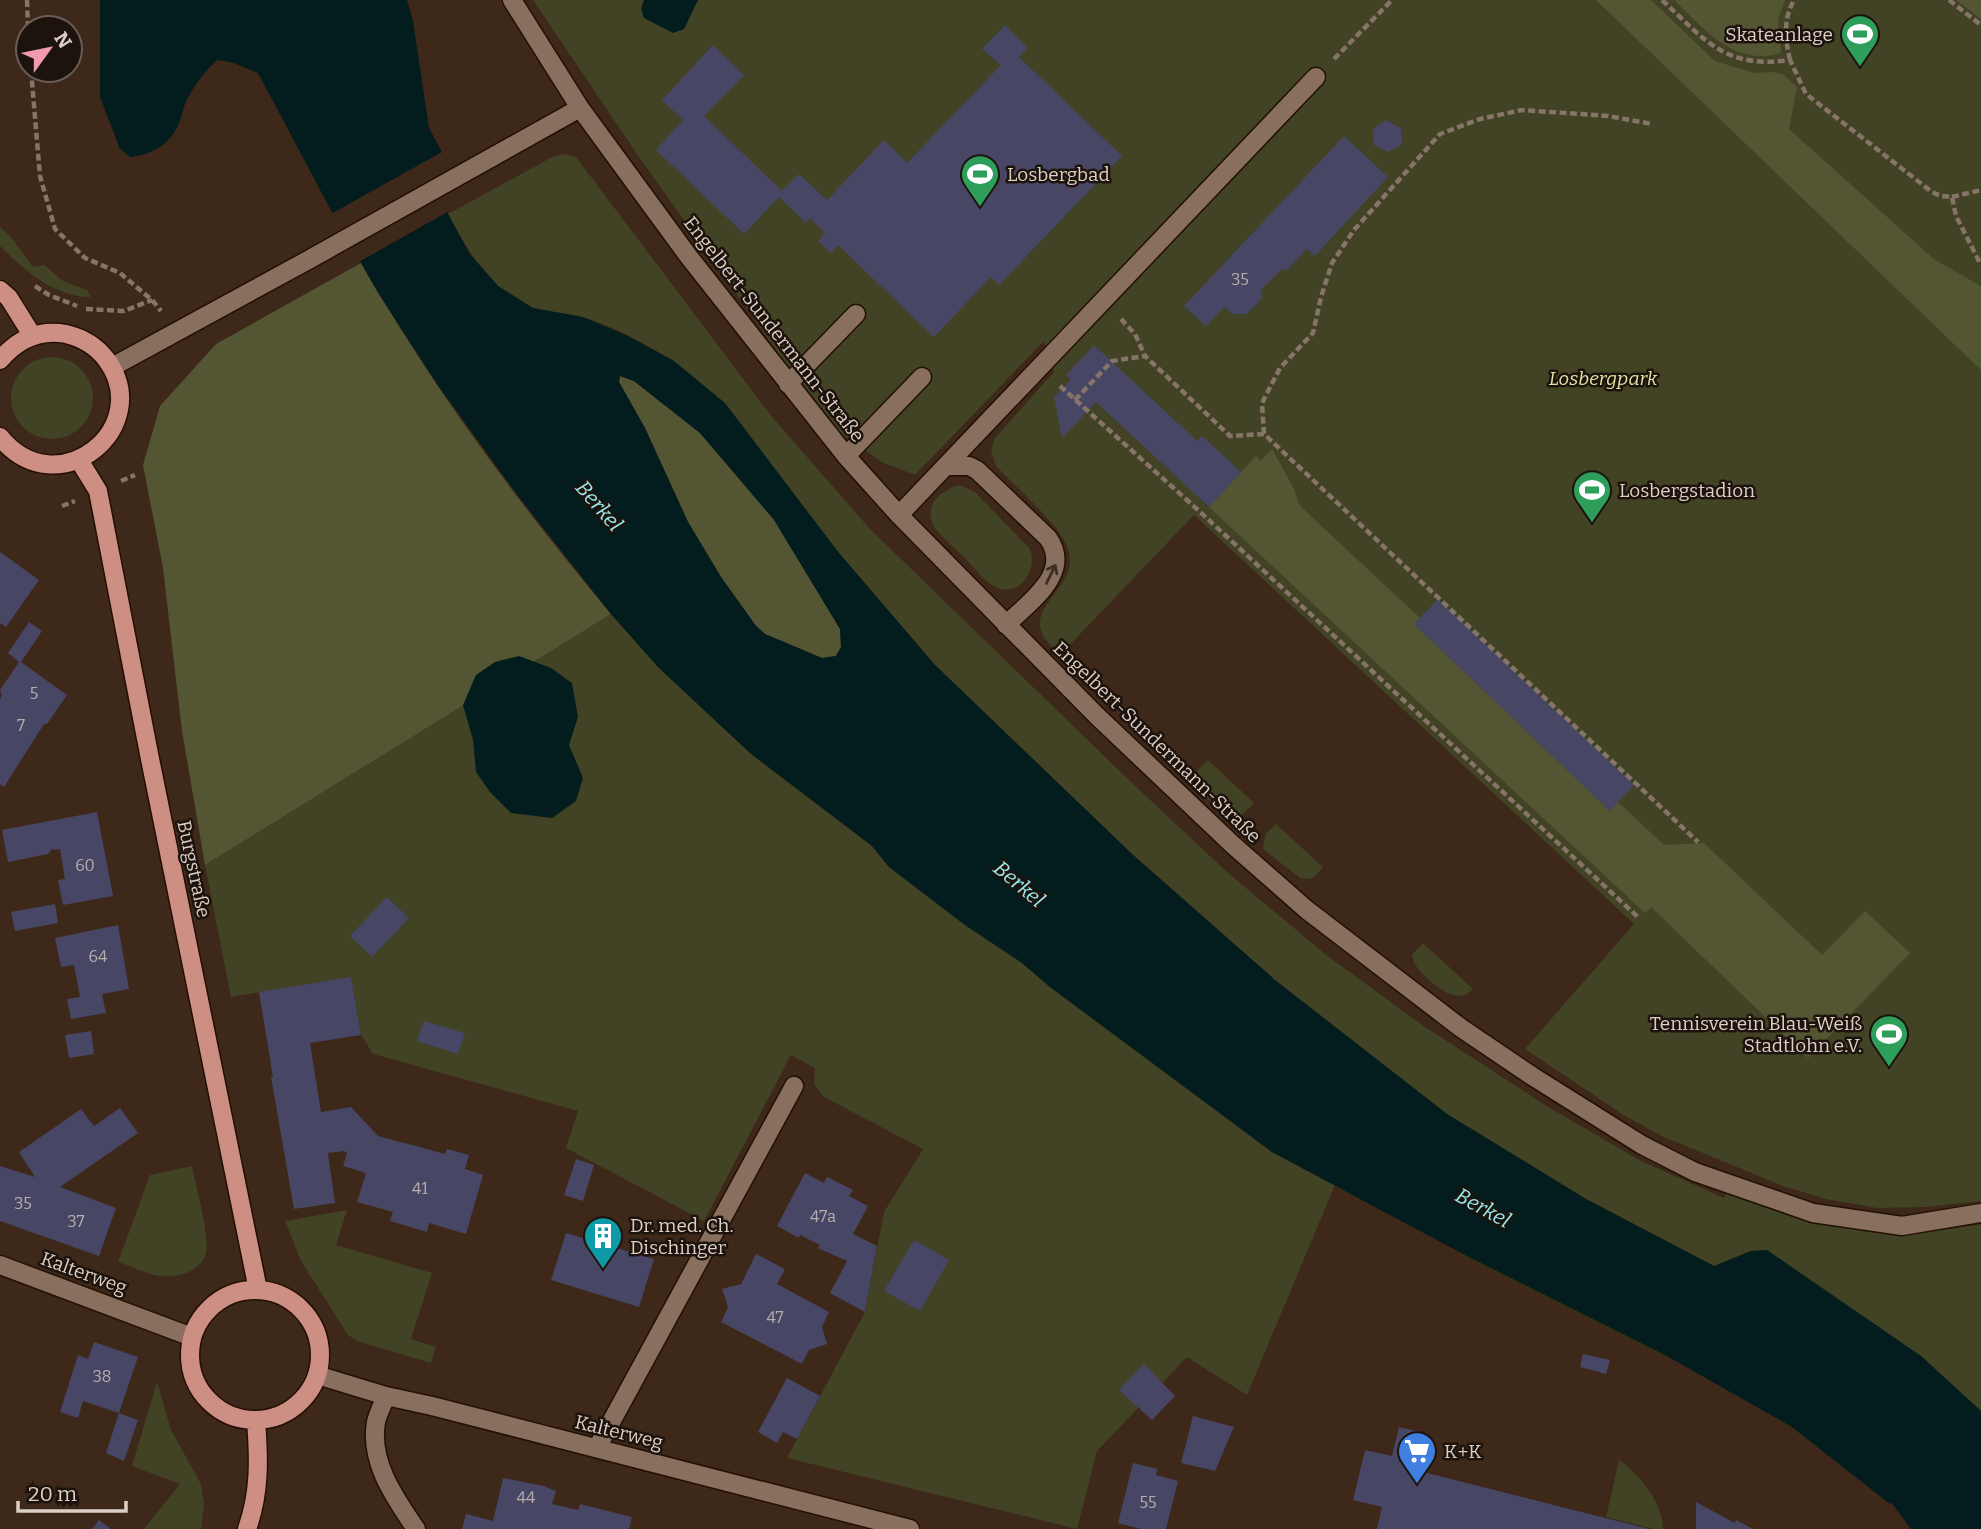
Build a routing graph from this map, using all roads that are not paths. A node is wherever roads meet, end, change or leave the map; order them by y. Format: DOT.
graph roads {
  1 [pos="512,0"];
  2 [pos="1316,78"];
  3 [pos="580,108"];
  4 [pos="0,290"];
  5 [pos="856,314"];
  6 [pos="32,335"];
  7 [pos="0,360"];
  8 [pos="112,367"];
  9 [pos="922,377"];
  10 [pos="788,384"];
  11 [pos="0,437"];
  12 [pos="846,456"];
  13 [pos="79,460"];
  14 [pos="947,466"];
  15 [pos="899,515"];
  16 [pos="1006,625"];
  17 [pos="794,1086"];
  18 [pos="1981,1213"];
  19 [pos="0,1265"];
  20 [pos="258,1290"];
  21 [pos="192,1337"];
  22 [pos="317,1375"];
  23 [pos="386,1396"];
  24 [pos="256,1421"];
  25 [pos="597,1448"];
  26 [pos="247,1529"];
  27 [pos="416,1529"];
  28 [pos="910,1529"];
  1 -- 3 [label="street, Engelbert-Sundermann-Straße"];
  2 -- 14 [label="street"];
  3 -- 8 [label="street"];
  3 -- 10 [label="street, Engelbert-Sundermann-Straße"];
  4 -- 6 [label="main road"];
  5 -- 10 [label="street"];
  6 -- 7 [label="main road"];
  6 -- 8 [label="main road"];
  8 -- 13 [label="main road"];
  9 -- 12 [label="street"];
  10 -- 12 [label="street, Engelbert-Sundermann-Straße"];
  11 -- 13 [label="main road"];
  12 -- 15 [label="street, Engelbert-Sundermann-Straße"];
  13 -- 20 [label="main road, Burgstraße"];
  14 -- 15 [label="street"];
  16 -- 14 [label="street, one-way"];
  15 -- 16 [label="street, Engelbert-Sundermann-Straße"];
  16 -- 18 [label="street, Engelbert-Sundermann-Straße"];
  17 -- 25 [label="street"];
  19 -- 21 [label="street, Kalterweg"];
  20 -- 21 [label="main road"];
  20 -- 22 [label="main road"];
  21 -- 24 [label="main road"];
  22 -- 23 [label="street, Kalterweg"];
  22 -- 24 [label="main road"];
  23 -- 25 [label="street, Kalterweg"];
  23 -- 27 [label="street"];
  24 -- 26 [label="main road"];
  25 -- 28 [label="street, Kalterweg"];
}
